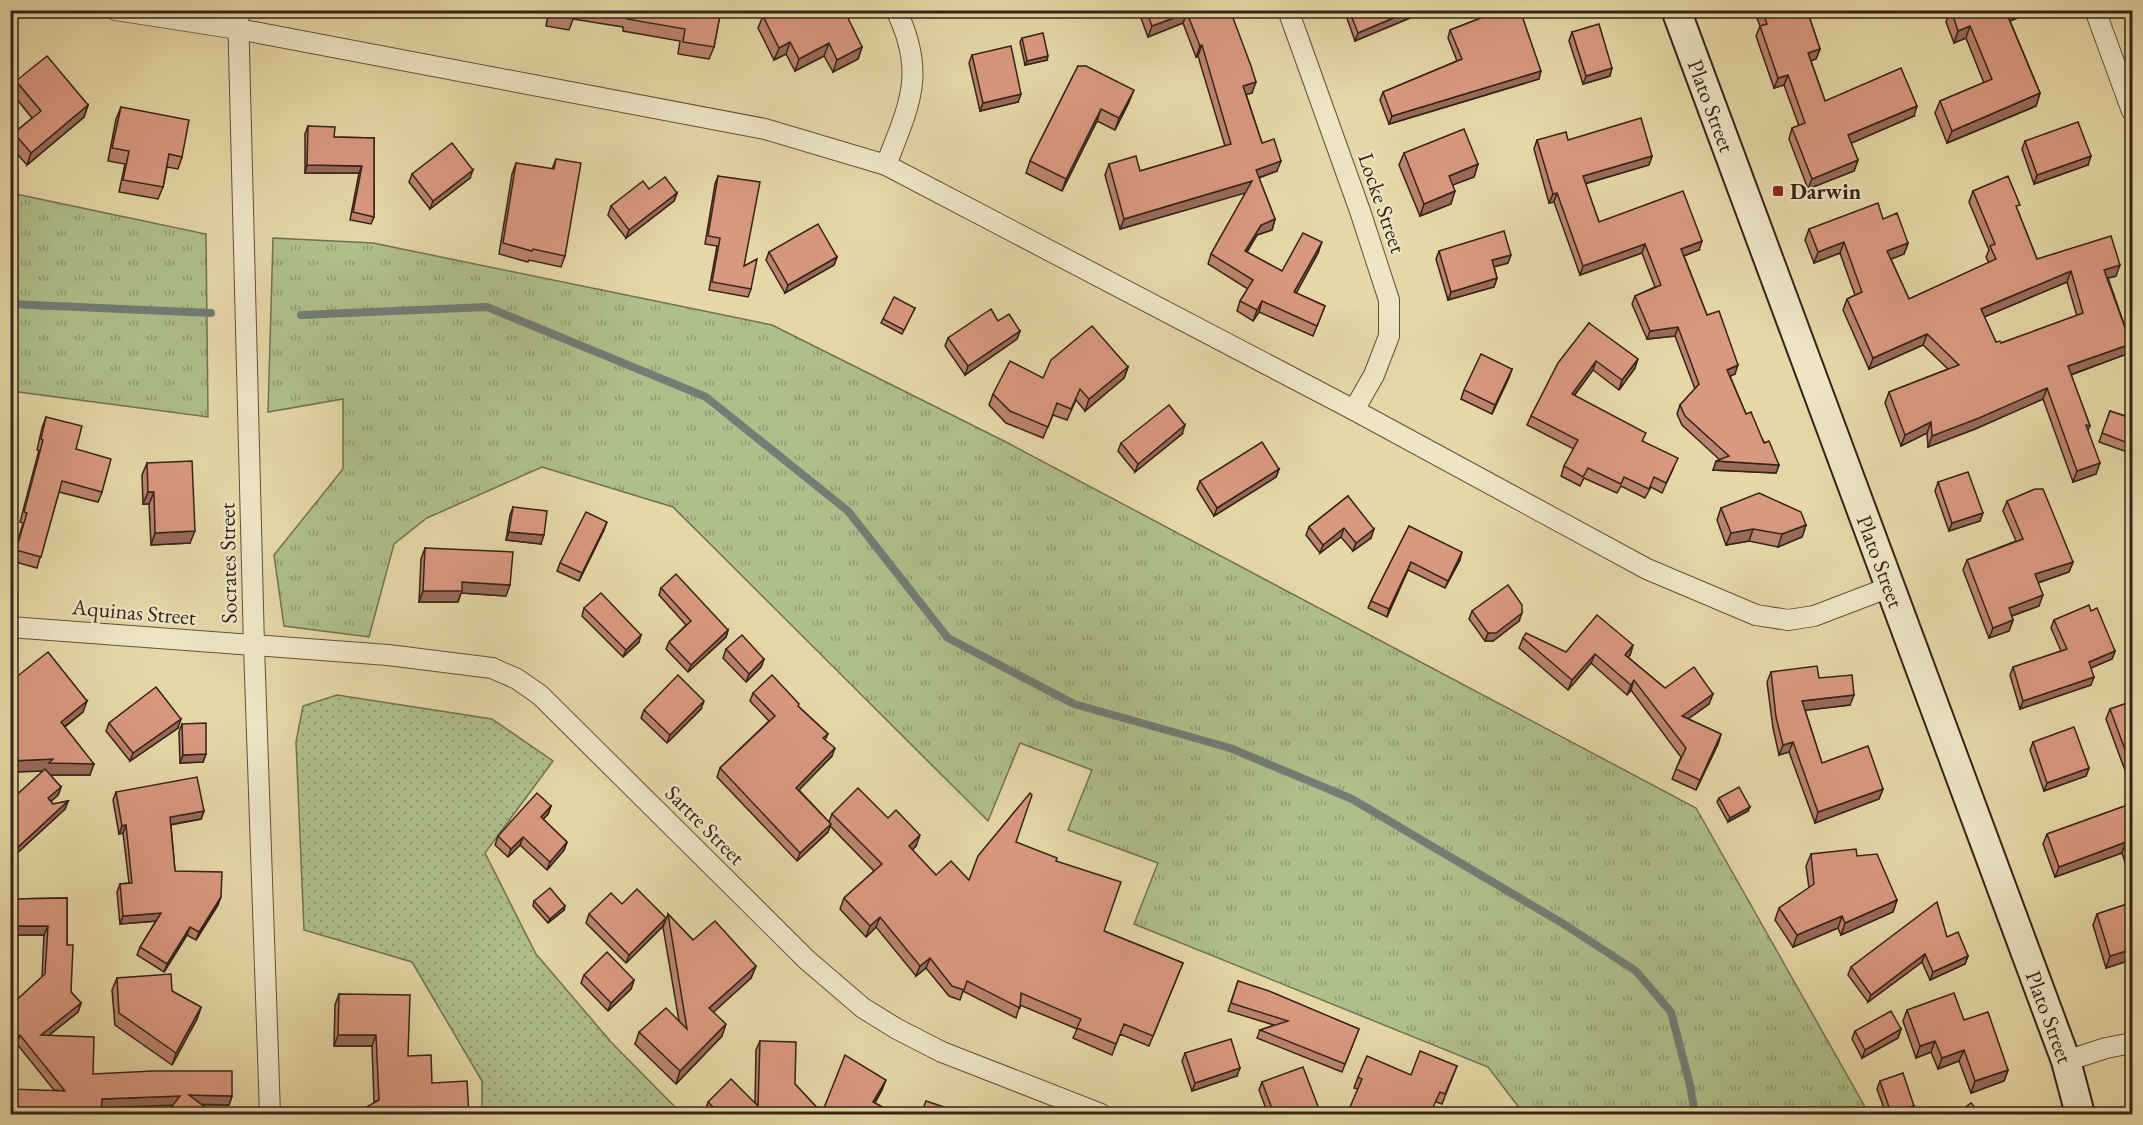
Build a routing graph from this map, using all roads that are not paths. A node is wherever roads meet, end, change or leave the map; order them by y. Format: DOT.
graph roads {
  1 [pos="116,10"];
  2 [pos="896,10"];
  3 [pos="1288,10"];
  4 [pos="1676,10"];
  5 [pos="2095,10"];
  6 [pos="238,20"];
  7 [pos="2133,111"];
  8 [pos="886,165"];
  9 [pos="1354,410"];
  10 [pos="1890,587"];
  11 [pos="10,627"];
  12 [pos="254,646"];
  13 [pos="2133,1043"];
  14 [pos="2066,1061"];
  15 [pos="270,1114"];
  16 [pos="1101,1114"];
  17 [pos="2080,1114"];
  1 -- 6 [label="street"];
  2 -- 8 [label="street"];
  3 -- 9 [label="street, Locke Street"];
  4 -- 10 [label="street, Plato Street"];
  5 -- 7 [label="street"];
  6 -- 8 [label="street"];
  6 -- 12 [label="street, Socrates Street"];
  8 -- 9 [label="street"];
  9 -- 10 [label="street"];
  10 -- 14 [label="street, Plato Street"];
  11 -- 12 [label="street, Aquinas Street"];
  12 -- 15 [label="street, Socrates Street"];
  12 -- 16 [label="street, Sartre Street"];
  13 -- 14 [label="street"];
  14 -- 17 [label="street, Plato Street"];
}
